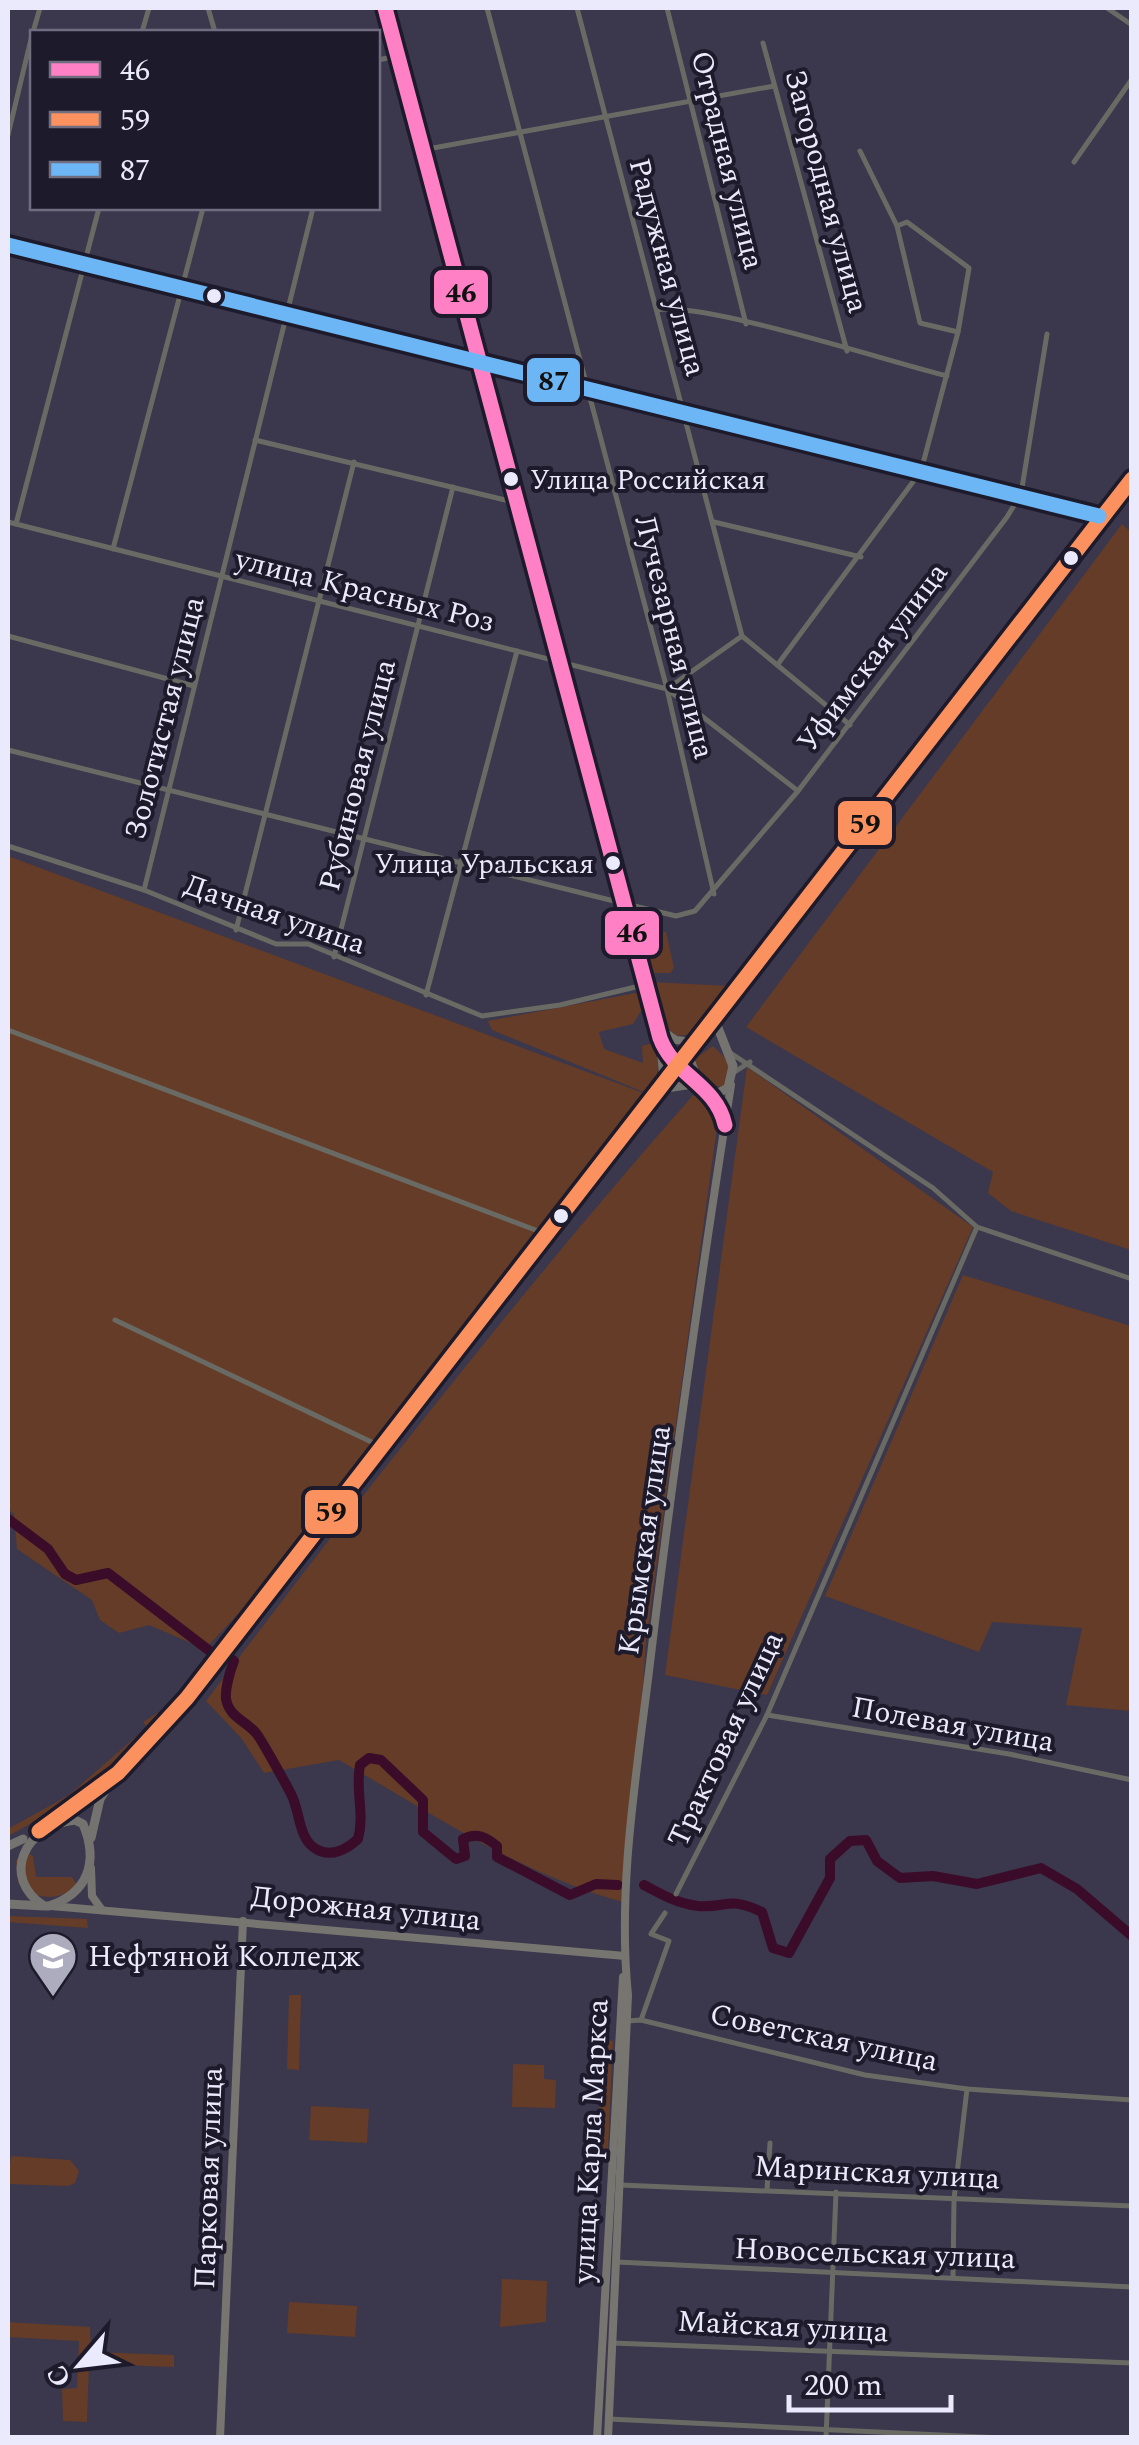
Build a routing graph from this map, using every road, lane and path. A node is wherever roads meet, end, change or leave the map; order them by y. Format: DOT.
graph roads {
  1 [pos="384,8"];
  2 [pos="486,8"];
  3 [pos="577,8"];
  4 [pos="667,8"];
  5 [pos="1107,8"];
  6 [pos="1132,25"];
  7 [pos="763,42"];
  8 [pos="30,46"];
  9 [pos="397,56"];
  10 [pos="380,60"];
  11 [pos="1132,79"];
  12 [pos="774,86"];
  13 [pos="689,100"];
  14 [pos="605,116"];
  15 [pos="518,132"];
  16 [pos="8,135"];
  17 [pos="422,150"];
  18 [pos="860,152"];
  19 [pos="1074,162"];
  20 [pos="98,210"];
  21 [pos="203,210"];
  22 [pos="312,210"];
  23 [pos="896,226"];
  24 [pos="8,245"];
  25 [pos="84,264"];
  26 [pos="184,288"];
  27 [pos="657,310"];
  28 [pos="287,314"];
  29 [pos="746,324"];
  30 [pos="958,332"];
  31 [pos="1047,334"];
  32 [pos="847,351"];
  33 [pos="482,366"];
  34 [pos="947,376"];
  35 [pos="590,391"];
  36 [pos="683,413"];
  37 [pos="255,440"];
  38 [pos="354,462"];
  39 [pos="921,471"];
  40 [pos="1132,479"];
  41 [pos="453,487"];
  42 [pos="1021,494"];
  43 [pos="518,504"];
  44 [pos="1100,516"];
  45 [pos="8,522"];
  46 [pos="714,522"];
  47 [pos="16,524"];
  48 [pos="114,548"];
  49 [pos="860,556"];
  50 [pos="222,579"];
  51 [pos="319,601"];
  52 [pos="417,625"];
  53 [pos="8,636"];
  54 [pos="742,636"];
  55 [pos="517,651"];
  56 [pos="562,664"];
  57 [pos="778,664"];
  58 [pos="194,686"];
  59 [pos="666,688"];
  60 [pos="850,724"];
  61 [pos="8,750"];
  62 [pos="170,791"];
  63 [pos="798,792"];
  64 [pos="268,815"];
  65 [pos="365,839"];
  66 [pos="8,846"];
  67 [pos="462,864"];
  68 [pos="144,890"];
  69 [pos="714,894"];
  70 [pos="626,904"];
  71 [pos="236,930"];
  72 [pos="334,957"];
  73 [pos="645,984"];
  74 [pos="426,995"];
  75 [pos="713,1015"];
  76 [pos="656,1026"];
  77 [pos="8,1030"];
  78 [pos="660,1038"];
  79 [pos="694,1042"];
  80 [pos="726,1048"];
  81 [pos="686,1052"];
  82 [pos="750,1062"];
  83 [pos="676,1066"];
  84 [pos="732,1076"];
  85 [pos="698,1083"];
  86 [pos="658,1090"];
  87 [pos="710,1091"];
  88 [pos="725,1125"];
  89 [pos="977,1227"];
  90 [pos="546,1234"];
  91 [pos="1132,1278"];
  92 [pos="115,1320"];
  93 [pos="382,1447"];
  94 [pos="767,1716"];
  95 [pos="118,1773"];
  96 [pos="1132,1780"];
  97 [pos="37,1832"];
  98 [pos="8,1846"];
  99 [pos="90,1853"];
  100 [pos="676,1894"];
  101 [pos="8,1904"];
  102 [pos="47,1906"];
  103 [pos="102,1910"];
  104 [pos="665,1913"];
  105 [pos="242,1921"];
  106 [pos="625,1959"];
  107 [pos="640,2020"];
  108 [pos="627,2021"];
  109 [pos="967,2089"];
  110 [pos="1132,2100"];
  111 [pos="770,2143"];
  112 [pos="620,2185"];
  113 [pos="767,2190"];
  114 [pos="836,2192"];
  115 [pos="954,2198"];
  116 [pos="1132,2206"];
  117 [pos="607,2219"];
  118 [pos="619,2220"];
  119 [pos="617,2262"];
  120 [pos="832,2274"];
  121 [pos="953,2278"];
  122 [pos="1132,2288"];
  123 [pos="612,2344"];
  124 [pos="832,2351"];
  125 [pos="1132,2364"];
  126 [pos="609,2419"];
  127 [pos="826,2427"];
  128 [pos="220,2438"];
  129 [pos="597,2438"];
  130 [pos="608,2438"];
  131 [pos="826,2438"];
  132 [pos="1003,2438"];
  1 -- 9 [label="main road"];
  2 -- 15 [label="street, Лучезарная улица"];
  3 -- 14 [label="street, Радужная улица"];
  4 -- 13 [label="street, Отрадная улица"];
  5 -- 6 [label="street"];
  7 -- 12 [label="street, Загородная улица"];
  8 -- 16 [label="street"];
  9 -- 10 [label="street"];
  9 -- 17 [label="main road"];
  11 -- 19 [label="street"];
  12 -- 13 [label="street"];
  12 -- 32 [label="street, Загородная улица"];
  13 -- 14 [label="street"];
  13 -- 29 [label="street, Отрадная улица"];
  14 -- 15 [label="street"];
  14 -- 27 [label="street, Радужная улица"];
  15 -- 17 [label="street"];
  15 -- 35 [label="street, Лучезарная улица"];
  17 -- 33 [label="main road"];
  18 -- 23 [label="street"];
  20 -- 25 [label="street"];
  21 -- 26 [label="street"];
  22 -- 28 [label="street, Золотистая улица"];
  23 -- 30 [label="street"];
  23 -- 30 [label="street"];
  24 -- 25 [label="street"];
  25 -- 26 [label="street"];
  25 -- 47 [label="street"];
  26 -- 28 [label="street"];
  26 -- 48 [label="street"];
  27 -- 29 [label="street"];
  27 -- 36 [label="street, Радужная улица"];
  28 -- 33 [label="street"];
  28 -- 37 [label="street, Золотистая улица"];
  29 -- 32 [label="street"];
  30 -- 34 [label="street"];
  31 -- 42 [label="street, Уфимская улица"];
  32 -- 34 [label="street"];
  33 -- 35 [label="street"];
  33 -- 43 [label="main road"];
  34 -- 39 [label="street"];
  35 -- 36 [label="street"];
  35 -- 59 [label="street, Лучезарная улица"];
  36 -- 39 [label="street"];
  36 -- 46 [label="street, Радужная улица"];
  37 -- 38 [label="street"];
  37 -- 50 [label="street, Золотистая улица"];
  38 -- 41 [label="street"];
  38 -- 51 [label="street"];
  39 -- 42 [label="street"];
  39 -- 49 [label="street"];
  40 -- 44 [label="main road"];
  41 -- 43 [label="street"];
  41 -- 52 [label="street, Рубиновая улица"];
  42 -- 44 [label="street"];
  42 -- 60 [label="street, Уфимская улица"];
  43 -- 56 [label="main road"];
  44 -- 75 [label="main road"];
  45 -- 47 [label="street, улица Красных Роз"];
  46 -- 49 [label="street"];
  46 -- 54 [label="street, Радужная улица"];
  47 -- 48 [label="street, улица Красных Роз"];
  48 -- 50 [label="street, улица Красных Роз"];
  49 -- 57 [label="street"];
  50 -- 51 [label="street, улица Красных Роз"];
  50 -- 58 [label="street, Золотистая улица"];
  51 -- 52 [label="street, улица Красных Роз"];
  51 -- 64 [label="street"];
  52 -- 55 [label="street, улица Красных Роз"];
  52 -- 65 [label="street, Рубиновая улица"];
  53 -- 58 [label="street"];
  54 -- 57 [label="street"];
  54 -- 59 [label="street"];
  55 -- 56 [label="street, улица Красных Роз"];
  55 -- 67 [label="street"];
  56 -- 59 [label="street, улица Красных Роз"];
  56 -- 70 [label="main road"];
  57 -- 60 [label="street"];
  58 -- 62 [label="street, Золотистая улица"];
  59 -- 63 [label="street, улица Красных Роз"];
  59 -- 69 [label="street, Лучезарная улица"];
  60 -- 63 [label="street, Уфимская улица"];
  61 -- 62 [label="street, Уфимская улица"];
  62 -- 64 [label="street, Уфимская улица"];
  62 -- 68 [label="street, Золотистая улица"];
  63 -- 69 [label="street, Уфимская улица"];
  64 -- 65 [label="street, Уфимская улица"];
  64 -- 71 [label="street"];
  65 -- 67 [label="street, Уфимская улица"];
  65 -- 72 [label="street, Рубиновая улица"];
  66 -- 68 [label="street, Дачная улица"];
  67 -- 70 [label="street, Уфимская улица"];
  67 -- 74 [label="street"];
  68 -- 71 [label="street, Дачная улица"];
  69 -- 70 [label="street, Уфимская улица"];
  70 -- 73 [label="main road"];
  71 -- 72 [label="street, Дачная улица"];
  72 -- 74 [label="street, Дачная улица"];
  73 -- 74 [label="street, Дачная улица"];
  73 -- 76 [label="main road"];
  75 -- 79 [label="main road"];
  75 -- 80 [label="main road"];
  76 -- 78 [label="main road"];
  76 -- 79 [label="main road"];
  77 -- 90 [label="street"];
  78 -- 83 [label="main road"];
  78 -- 86 [label="main road"];
  79 -- 80 [label="main road"];
  79 -- 81 [label="main road"];
  80 -- 82 [label="street"];
  80 -- 84 [label="main road"];
  81 -- 83 [label="main road"];
  81 -- 85 [label="main road"];
  82 -- 84 [label="street"];
  82 -- 89 [label="street"];
  83 -- 85 [label="main road"];
  83 -- 86 [label="main road"];
  84 -- 87 [label="main road"];
  84 -- 88 [label="main road, Крымская улица"];
  85 -- 86 [label="main road"];
  85 -- 87 [label="main road"];
  86 -- 90 [label="main road"];
  87 -- 88 [label="main road"];
  88 -- 106 [label="main road, Крымская улица"];
  89 -- 91 [label="street"];
  89 -- 94 [label="street, Трактовая улица"];
  90 -- 93 [label="main road"];
  92 -- 93 [label="street"];
  93 -- 95 [label="main road"];
  94 -- 96 [label="street, Полевая улица"];
  94 -- 100 [label="street, Трактовая улица"];
  95 -- 97 [label="main road"];
  95 -- 99 [label="main road"];
  97 -- 98 [label="main road"];
  97 -- 99 [label="main road"];
  97 -- 102 [label="main road"];
  99 -- 102 [label="main road"];
  99 -- 103 [label="main road"];
  101 -- 102 [label="main road, Дорожная улица"];
  102 -- 103 [label="main road, Дорожная улица"];
  103 -- 105 [label="main road, Дорожная улица"];
  104 -- 107 [label="street"];
  105 -- 106 [label="main road, Дорожная улица"];
  105 -- 128 [label="main road, Парковая улица"];
  106 -- 108 [label="main road, улица Карла Маркса"];
  106 -- 117 [label="main road, улица Карла Маркса"];
  107 -- 108 [label="street, Советская улица"];
  107 -- 109 [label="street, Советская улица"];
  108 -- 112 [label="main road, улица Карла Маркса"];
  109 -- 110 [label="street, Советская улица"];
  109 -- 115 [label="street"];
  111 -- 113 [label="street"];
  112 -- 113 [label="street, Маринская улица"];
  112 -- 118 [label="main road, улица Карла Маркса"];
  113 -- 114 [label="street, Маринская улица"];
  114 -- 115 [label="street, Маринская улица"];
  114 -- 120 [label="street"];
  115 -- 116 [label="street, Маринская улица"];
  115 -- 121 [label="street"];
  117 -- 118 [label="main road"];
  117 -- 129 [label="main road, улица Карла Маркса"];
  118 -- 119 [label="main road, улица Карла Маркса"];
  119 -- 120 [label="street, Новосельская улица"];
  119 -- 123 [label="main road, улица Карла Маркса"];
  120 -- 121 [label="street, Новосельская улица"];
  120 -- 124 [label="street"];
  121 -- 122 [label="street, Новосельская улица"];
  123 -- 124 [label="street, Майская улица"];
  123 -- 126 [label="main road, улица Карла Маркса"];
  124 -- 125 [label="street, Майская улица"];
  124 -- 127 [label="street"];
  126 -- 127 [label="street"];
  126 -- 130 [label="main road, улица Карла Маркса"];
  127 -- 131 [label="street"];
  127 -- 132 [label="street"];
}
